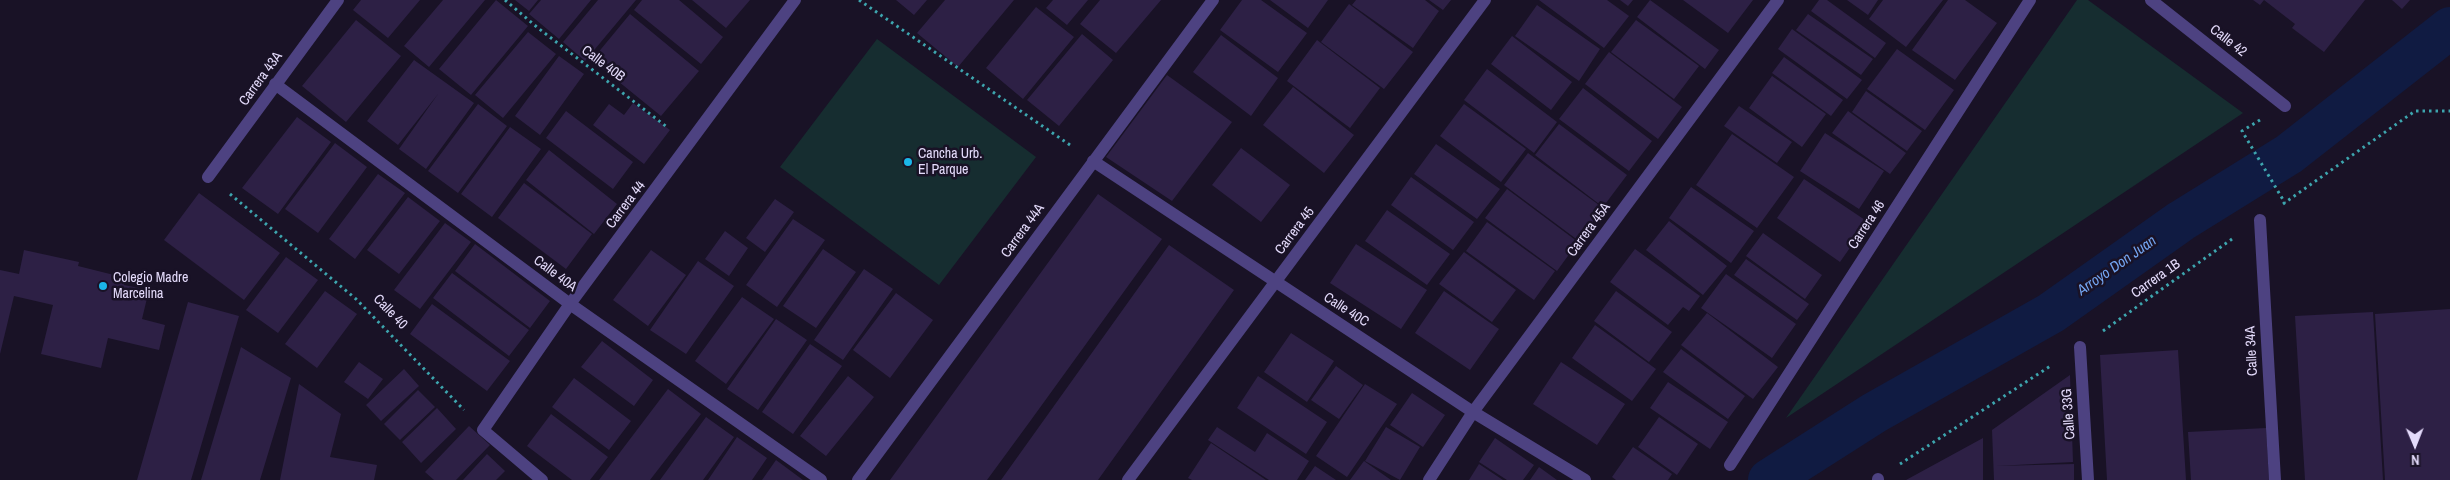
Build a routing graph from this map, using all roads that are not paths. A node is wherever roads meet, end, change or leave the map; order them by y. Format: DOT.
graph roads {
  1 [pos="338,0"];
  2 [pos="795,0"];
  3 [pos="1485,0"];
  4 [pos="1778,0"];
  5 [pos="2151,0"];
  6 [pos="2028,1"];
  7 [pos="1208,2"];
  8 [pos="275,84"];
  9 [pos="2285,106"];
  10 [pos="1093,161"];
  11 [pos="208,176"];
  12 [pos="2260,220"];
  13 [pos="1276,281"];
  14 [pos="570,304"];
  15 [pos="2080,347"];
  16 [pos="1473,412"];
  17 [pos="1730,466"];
  18 [pos="542,480"];
  19 [pos="821,480"];
  20 [pos="858,480"];
  21 [pos="1128,480"];
  22 [pos="1429,480"];
  23 [pos="1585,480"];
  24 [pos="2088,480"];
  25 [pos="2275,480"];
  1 -- 8 [label="street, Carrera 43A"];
  2 -- 14 [label="street, Carrera 44"];
  3 -- 13 [label="street, Carrera 45"];
  4 -- 16 [label="street, Carrera 45A"];
  5 -- 9 [label="street, Calle 42"];
  6 -- 17 [label="street, Carrera 46"];
  7 -- 10 [label="street, Carrera 44A"];
  8 -- 11 [label="street, Carrera 43A"];
  8 -- 14 [label="street, Calle 40A"];
  10 -- 13 [label="street, Calle 40C"];
  10 -- 20 [label="street, Carrera 44A"];
  12 -- 25 [label="street, Calle 34A"];
  13 -- 16 [label="street, Calle 40C"];
  13 -- 21 [label="street, Carrera 45"];
  14 -- 18 [label="street, Carrera 44"];
  14 -- 19 [label="street, Calle 40A"];
  15 -- 24 [label="street, Calle 33G"];
  16 -- 22 [label="street, Carrera 45A"];
  16 -- 23 [label="street, Calle 40C"];
}
